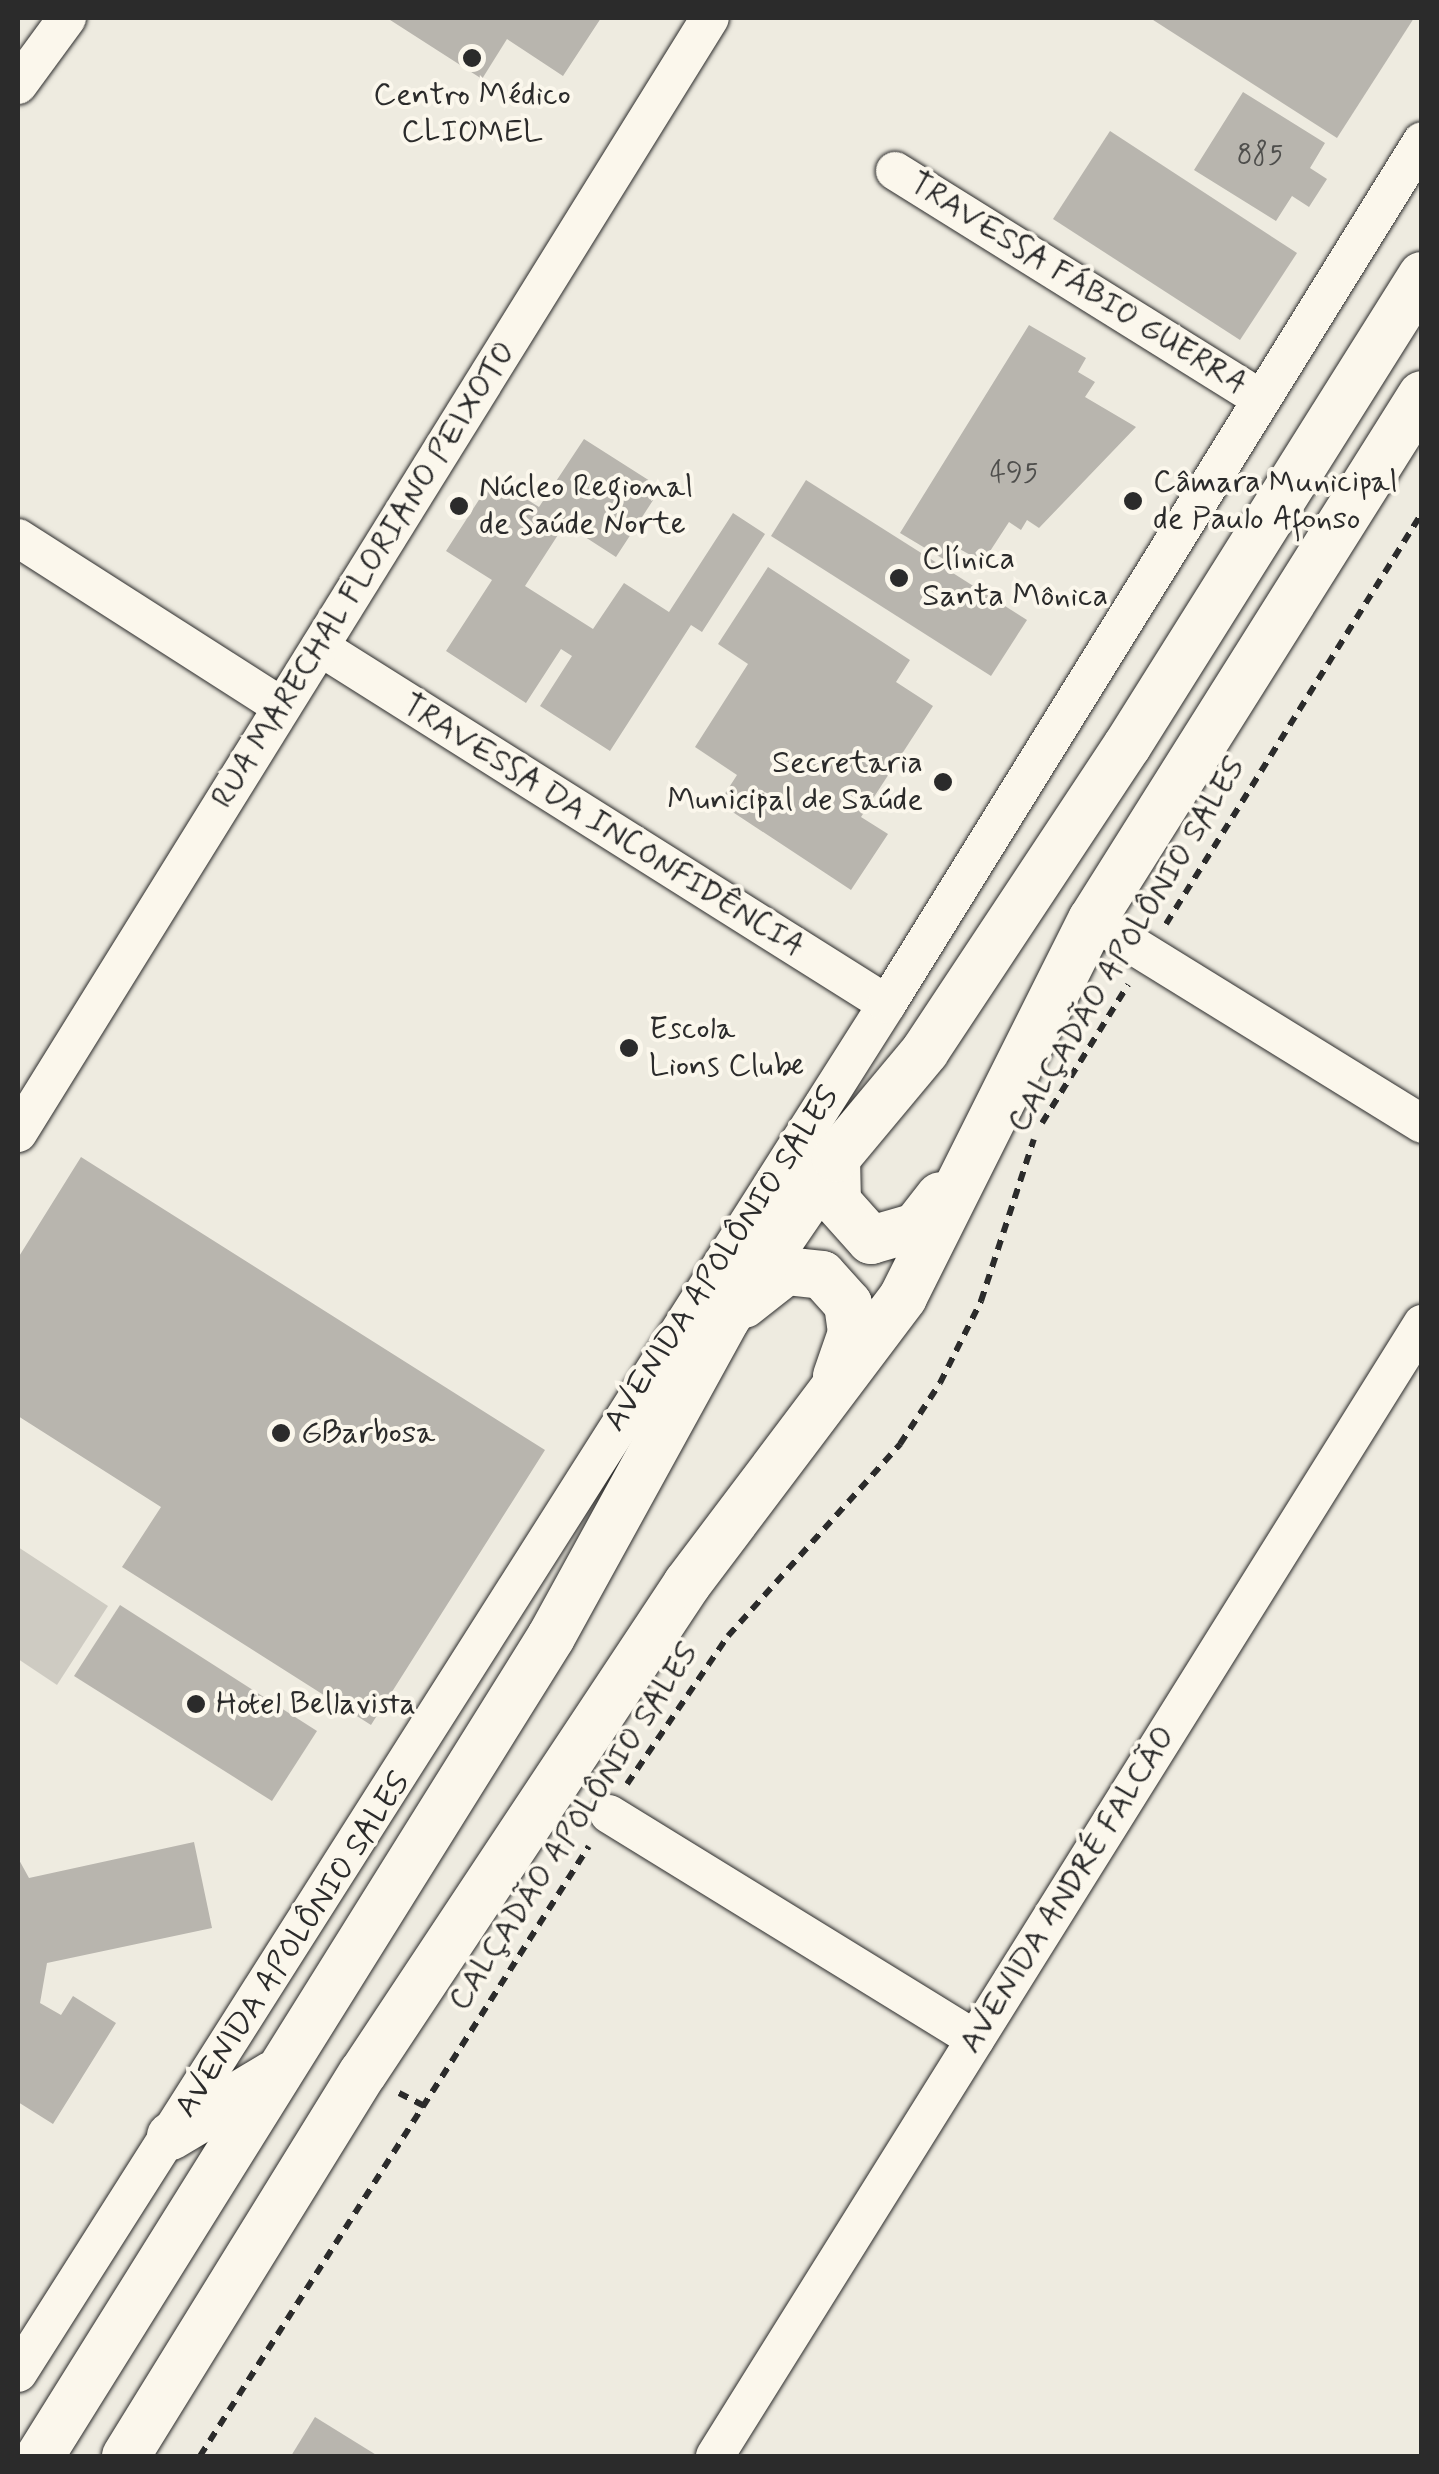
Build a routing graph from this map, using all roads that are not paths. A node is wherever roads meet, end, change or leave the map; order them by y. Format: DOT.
graph roads {
  1 [pos="67,18"];
  2 [pos="710,18"];
  3 [pos="21,70"];
  4 [pos="1422,141"];
  5 [pos="895,170"];
  6 [pos="1422,276"];
  7 [pos="1422,395"];
  8 [pos="1260,398"];
  9 [pos="18,538"];
  10 [pos="320,647"];
  11 [pos="282,707"];
  12 [pos="1092,920"];
  13 [pos="886,1004"];
  14 [pos="1422,1124"];
  15 [pos="18,1133"];
  16 [pos="836,1158"];
  17 [pos="966,1164"];
  18 [pos="725,1320"];
  19 [pos="1422,1324"];
  20 [pos="833,1388"];
  21 [pos="626,1448"];
  22 [pos="609,1814"];
  23 [pos="975,2038"];
  24 [pos="281,2071"];
  25 [pos="171,2136"];
  26 [pos="18,2373"];
  27 [pos="40,2456"];
  28 [pos="126,2456"];
  29 [pos="715,2456"];
  1 -- 3 [label="street"];
  2 -- 10 [label="street, RUA MARECHAL FLORIANO PEIXOTO"];
  4 -- 8 [label="street, AVENIDA APOLÔNIO SALES"];
  5 -- 8 [label="street, TRAVESSA FÁBIO GUERRA"];
  6 -- 16 [label="street, AVENIDA APOLÔNIO SALES"];
  7 -- 12 [label="street"];
  8 -- 13 [label="street, AVENIDA APOLÔNIO SALES"];
  9 -- 11 [label="street"];
  10 -- 11 [label="street, RUA MARECHAL FLORIANO PEIXOTO"];
  10 -- 13 [label="street, TRAVESSA DA INCONFIDÊNCIA"];
  11 -- 15 [label="street, RUA MARECHAL FLORIANO PEIXOTO"];
  12 -- 14 [label="street"];
  12 -- 17 [label="street"];
  13 -- 21 [label="street, AVENIDA APOLÔNIO SALES"];
  16 -- 17 [label="street"];
  16 -- 18 [label="street, AVENIDA APOLÔNIO SALES"];
  17 -- 20 [label="street"];
  18 -- 20 [label="street"];
  18 -- 21 [label="street, AVENIDA APOLÔNIO SALES"];
  19 -- 23 [label="street, AVENIDA ANDRÉ FALCÃO"];
  20 -- 28 [label="street"];
  21 -- 24 [label="street, AVENIDA APOLÔNIO SALES"];
  21 -- 25 [label="street, AVENIDA APOLÔNIO SALES"];
  22 -- 23 [label="street"];
  23 -- 29 [label="street, AVENIDA ANDRÉ FALCÃO"];
  24 -- 25 [label="street"];
  24 -- 27 [label="street, AVENIDA APOLÔNIO SALES"];
  25 -- 26 [label="street, AVENIDA APOLÔNIO SALES"];
}
